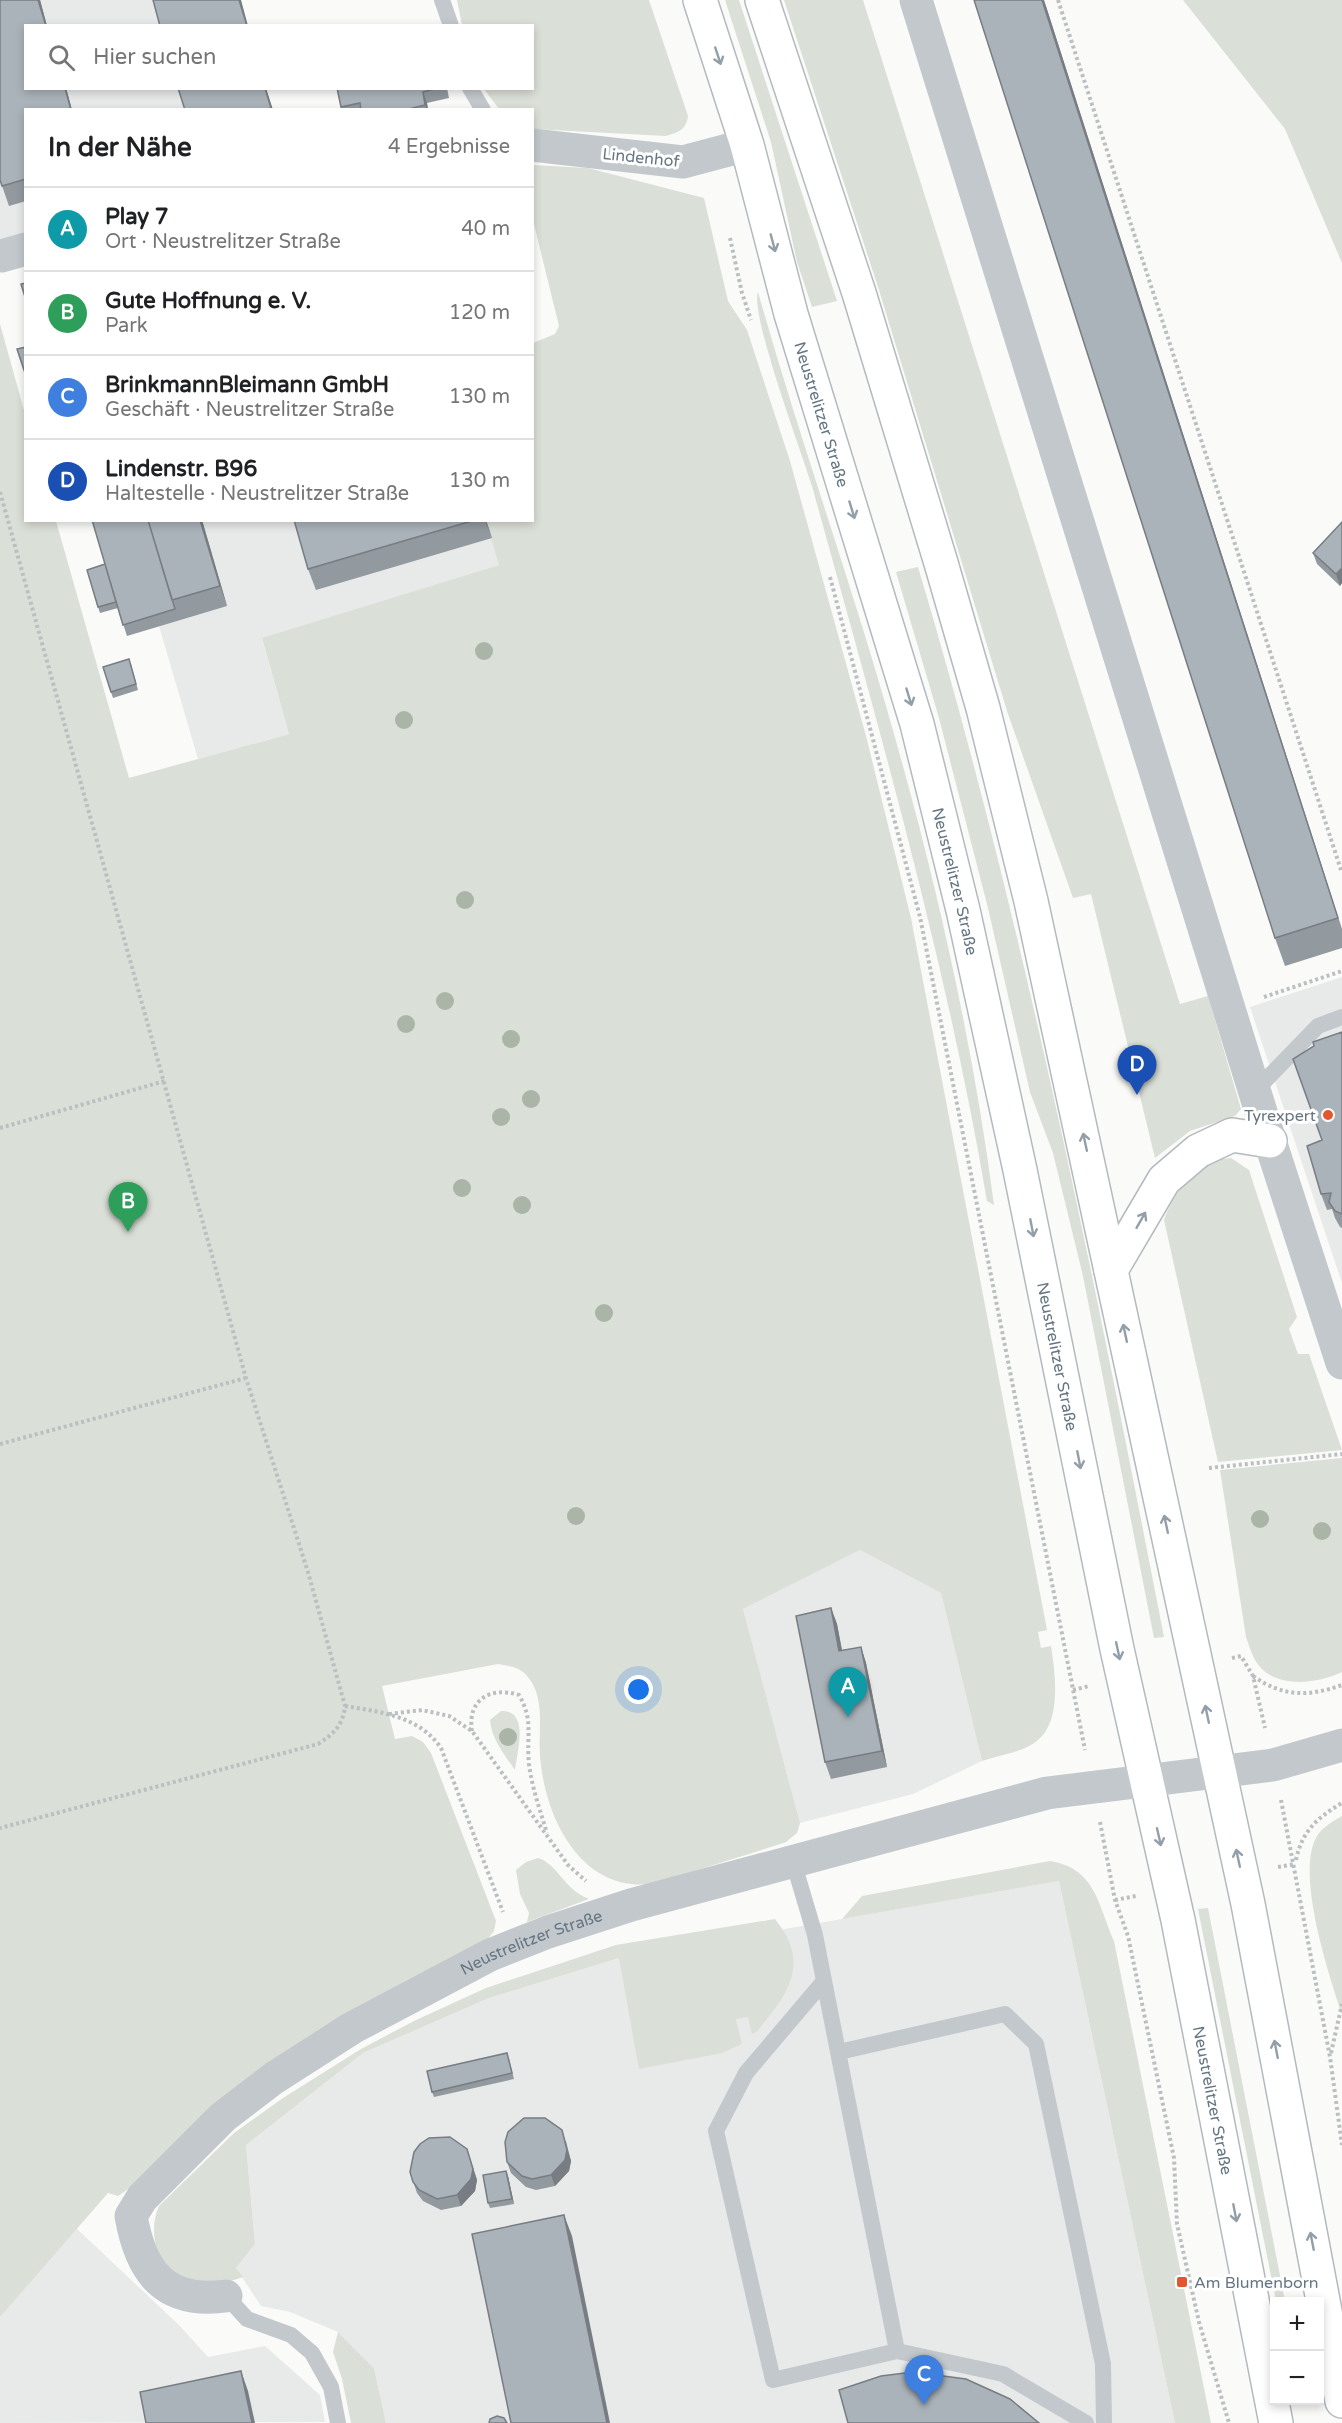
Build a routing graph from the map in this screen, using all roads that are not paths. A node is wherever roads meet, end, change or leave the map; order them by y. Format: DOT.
graph roads {
  1 [pos="442,0"];
  2 [pos="700,0"];
  3 [pos="762,0"];
  4 [pos="915,0"];
  5 [pos="450,24"];
  6 [pos="471,90"];
  7 [pos="482,108"];
  8 [pos="747,145"];
  9 [pos="534,146"];
  10 [pos="1342,1017"];
  11 [pos="1255,1090"];
  12 [pos="1270,1141"];
  13 [pos="1111,1270"];
  14 [pos="1340,1349"];
  15 [pos="1342,1745"];
  16 [pos="1219,1771"];
  17 [pos="1146,1780"];
  18 [pos="793,1861"];
  19 [pos="825,1981"];
  20 [pos="839,2052"];
  21 [pos="226,2296"];
  22 [pos="897,2351"];
  23 [pos="1342,2401"];
  24 [pos="338,2423"];
  25 [pos="1086,2423"];
  26 [pos="1104,2423"];
  27 [pos="1276,2423"];
  1 -- 5 [label="lane"];
  2 -- 8 [label="main road, Neustrelitzer Straße, one-way"];
  13 -- 3 [label="main road, one-way"];
  4 -- 11 [label="street"];
  6 -- 7 [label="lane"];
  8 -- 9 [label="street, Lindenhof"];
  8 -- 17 [label="main road, Neustrelitzer Straße, one-way"];
  10 -- 11 [label="lane"];
  11 -- 12 [label="street"];
  13 -- 12 [label="main road, one-way"];
  12 -- 14 [label="street"];
  16 -- 13 [label="main road, one-way"];
  15 -- 16 [label="street, Neustrelitzer Straße"];
  16 -- 17 [label="street, Neustrelitzer Straße"];
  23 -- 16 [label="main road, one-way"];
  17 -- 18 [label="street, Neustrelitzer Straße"];
  17 -- 27 [label="main road, Neustrelitzer Straße, one-way"];
  18 -- 19 [label="lane"];
  18 -- 21 [label="street, Neustrelitzer Straße"];
  19 -- 20 [label="lane"];
  19 -- 22 [label="lane"];
  20 -- 22 [label="lane"];
  20 -- 26 [label="lane"];
  21 -- 24 [label="lane"];
  22 -- 25 [label="lane"];
}
